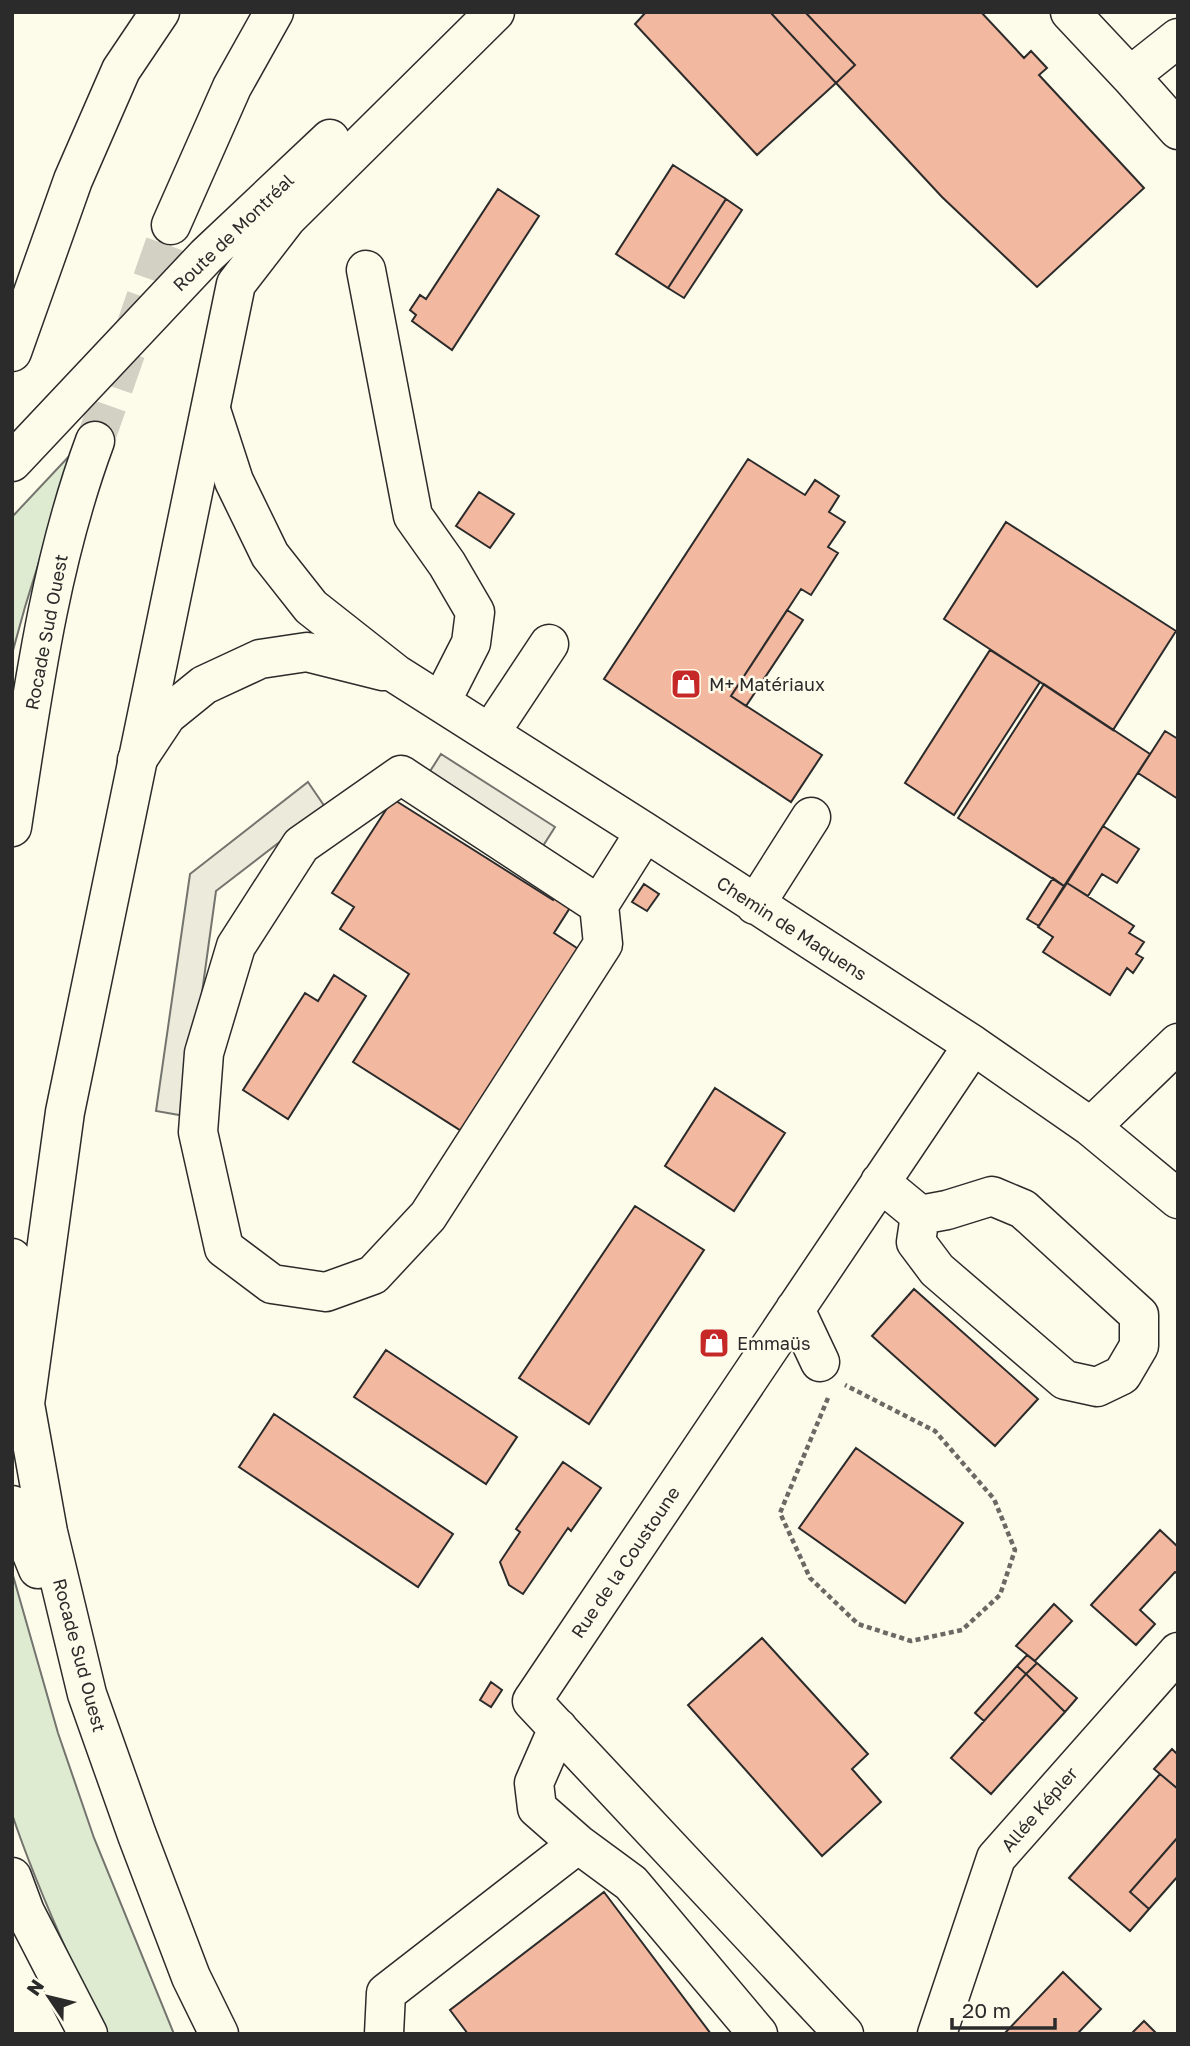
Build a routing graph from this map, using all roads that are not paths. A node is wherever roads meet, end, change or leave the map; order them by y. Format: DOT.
graph roads {
  1 [pos="160,12"];
  2 [pos="274,12"];
  3 [pos="464,12"];
  4 [pos="495,12"];
  5 [pos="1070,12"];
  6 [pos="1178,38"];
  7 [pos="1130,76"];
  8 [pos="1178,130"];
  9 [pos="170,225"];
  10 [pos="366,270"];
  11 [pos="12,352"];
  12 [pos="211,410"];
  13 [pos="95,441"];
  14 [pos="12,462"];
  15 [pos="549,644"];
  16 [pos="396,674"];
  17 [pos="441,702"];
  18 [pos="491,733"];
  19 [pos="137,760"];
  20 [pos="811,817"];
  21 [pos="12,827"];
  22 [pos="645,832"];
  23 [pos="598,905"];
  24 [pos="755,905"];
  25 [pos="1178,1043"];
  26 [pos="973,1045"];
  27 [pos="1091,1126"];
  28 [pos="880,1182"];
  29 [pos="1178,1199"];
  30 [pos="920,1215"];
  31 [pos="12,1258"];
  32 [pos="795,1310"];
  33 [pos="828,1371"];
  34 [pos="25,1404"];
  35 [pos="12,1505"];
  36 [pos="1178,1652"];
  37 [pos="87,1694"];
  38 [pos="558,1728"];
  39 [pos="578,1844"];
  40 [pos="12,1877"];
  41 [pos="88,2034"];
  42 [pos="219,2034"];
  43 [pos="384,2034"];
  44 [pos="758,2034"];
  45 [pos="844,2034"];
  46 [pos="937,2034"];
  1 -- 11 [label="main road"];
  2 -- 9 [label="main road"];
  3 -- 14 [label="main road, Route de Montréal"];
  4 -- 12 [label="main road"];
  5 -- 7 [label="main road"];
  6 -- 7 [label="main road"];
  7 -- 8 [label="main road"];
  10 -- 17 [label="main road"];
  12 -- 16 [label="main road, Chemin de Maquens"];
  12 -- 19 [label="main road"];
  13 -- 21 [label="main road, Rocade Sud Ouest"];
  15 -- 18 [label="main road"];
  16 -- 17 [label="main road, Chemin de Maquens"];
  16 -- 19 [label="main road, Chemin de Maquens"];
  17 -- 18 [label="main road, Chemin de Maquens"];
  18 -- 22 [label="main road, Chemin de Maquens"];
  19 -- 34 [label="main road"];
  20 -- 24 [label="main road"];
  22 -- 23 [label="main road"];
  22 -- 24 [label="main road, Chemin de Maquens"];
  23 -- 23 [label="main road"];
  24 -- 26 [label="main road, Chemin de Maquens"];
  25 -- 27 [label="main road"];
  26 -- 27 [label="main road, Chemin de Maquens"];
  26 -- 28 [label="main road, Rue de la Coustoune"];
  27 -- 29 [label="main road, Chemin de Maquens"];
  28 -- 30 [label="main road"];
  28 -- 32 [label="main road, Rue de la Coustoune"];
  30 -- 30 [label="main road"];
  31 -- 34 [label="main road, Rocade Sud Ouest"];
  32 -- 33 [label="main road"];
  32 -- 38 [label="main road, Rue de la Coustoune"];
  34 -- 37 [label="main road, Rocade Sud Ouest"];
  35 -- 37 [label="main road"];
  36 -- 46 [label="main road, Allée Képler"];
  37 -- 42 [label="main road, Rocade Sud Ouest"];
  38 -- 39 [label="main road"];
  38 -- 45 [label="main road, Rue de la Coustoune"];
  39 -- 43 [label="main road"];
  39 -- 44 [label="main road"];
  40 -- 41 [label="main road"];
}
